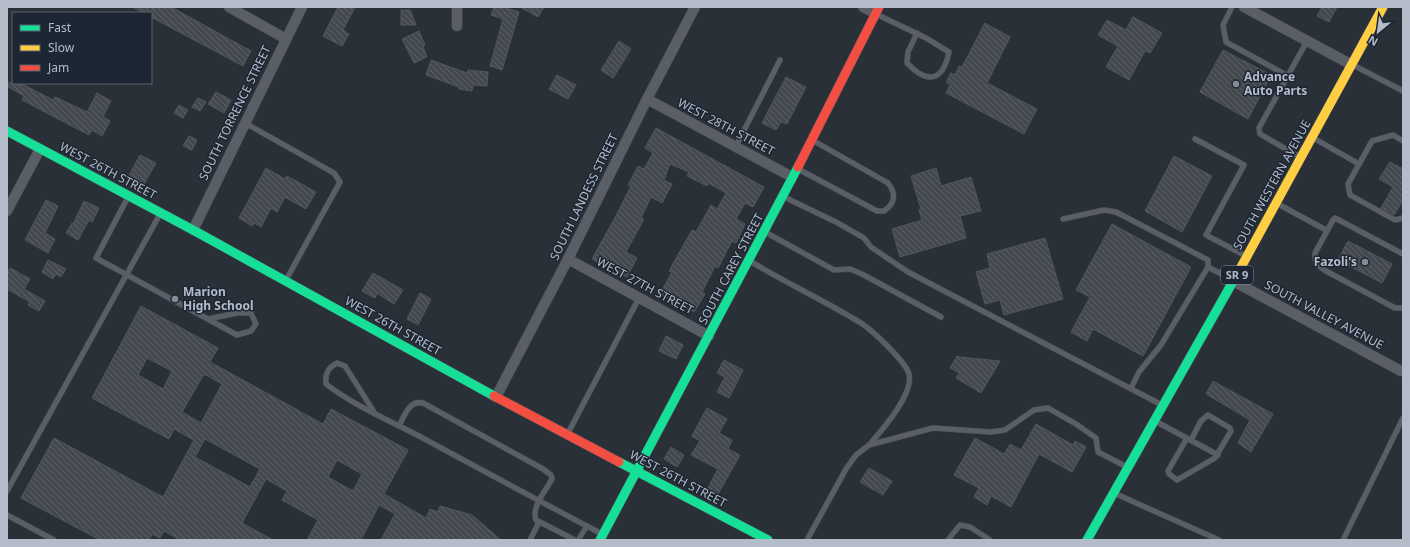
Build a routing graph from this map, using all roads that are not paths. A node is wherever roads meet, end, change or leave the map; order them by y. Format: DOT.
graph roads {
  1 [pos="229,7"];
  2 [pos="302,7"];
  3 [pos="457,7"];
  4 [pos="695,7"];
  5 [pos="863,7"];
  6 [pos="1232,7"];
  7 [pos="1244,7"];
  8 [pos="1383,7"];
  9 [pos="877,10"];
  10 [pos="457,26"];
  11 [pos="917,34"];
  12 [pos="286,39"];
  13 [pos="1307,41"];
  14 [pos="780,60"];
  15 [pos="1352,64"];
  16 [pos="1288,76"];
  17 [pos="1403,91"];
  18 [pos="647,99"];
  19 [pos="245,123"];
  20 [pos="7,131"];
  21 [pos="1312,138"];
  22 [pos="1195,139"];
  23 [pos="811,140"];
  24 [pos="1403,141"];
  25 [pos="736,146"];
  26 [pos="40,149"];
  27 [pos="1301,158"];
  28 [pos="1359,164"];
  29 [pos="795,173"];
  30 [pos="128,196"];
  31 [pos="782,196"];
  32 [pos="1276,203"];
  33 [pos="7,211"];
  34 [pos="161,213"];
  35 [pos="1403,218"];
  36 [pos="1063,219"];
  37 [pos="193,230"];
  38 [pos="1326,230"];
  39 [pos="764,232"];
  40 [pos="1403,254"];
  41 [pos="1246,257"];
  42 [pos="568,259"];
  43 [pos="749,260"];
  44 [pos="1208,267"];
  45 [pos="127,274"];
  46 [pos="286,281"];
  47 [pos="1233,281"];
  48 [pos="639,298"];
  49 [pos="1403,308"];
  50 [pos="941,317"];
  51 [pos="208,319"];
  52 [pos="709,336"];
  53 [pos="1402,371"];
  54 [pos="1131,388"];
  55 [pos="496,397"];
  56 [pos="1163,405"];
  57 [pos="374,412"];
  58 [pos="1403,418"];
  59 [pos="1154,420"];
  60 [pos="399,426"];
  61 [pos="567,434"];
  62 [pos="1189,439"];
  63 [pos="869,445"];
  64 [pos="1218,455"];
  65 [pos="1128,467"];
  66 [pos="637,470"];
  67 [pos="7,491"];
  68 [pos="1113,493"];
  69 [pos="539,501"];
  70 [pos="7,515"];
  71 [pos="539,522"];
  72 [pos="587,526"];
  73 [pos="602,537"];
  74 [pos="1205,537"];
  75 [pos="54,540"];
  76 [pos="530,540"];
  77 [pos="576,540"];
  78 [pos="768,540"];
  79 [pos="807,540"];
  80 [pos="948,540"];
  81 [pos="990,540"];
  82 [pos="1087,540"];
  83 [pos="1219,540"];
  84 [pos="1343,540"];
  1 -- 12 [label="street"];
  2 -- 12 [label="street, SOUTH TORRENCE STREET"];
  3 -- 10 [label="street"];
  4 -- 18 [label="street, SOUTH LANDESS STREET"];
  5 -- 9 [label="street"];
  6 -- 16 [label="lane"];
  7 -- 13 [label="street"];
  8 -- 15 [label="main road, SOUTH WESTERN AVENUE / SR 9"];
  9 -- 11 [label="lane"];
  9 -- 23 [label="main road, SOUTH CAREY STREET"];
  11 -- 11 [label="lane"];
  12 -- 19 [label="street, SOUTH TORRENCE STREET"];
  13 -- 15 [label="street"];
  13 -- 16 [label="lane"];
  14 -- 25 [label="lane"];
  15 -- 17 [label="lane"];
  15 -- 21 [label="main road, SOUTH WESTERN AVENUE / SR 9"];
  16 -- 27 [label="lane"];
  18 -- 25 [label="street, WEST 28TH STREET"];
  18 -- 42 [label="street, SOUTH LANDESS STREET"];
  19 -- 37 [label="street, SOUTH TORRENCE STREET"];
  19 -- 46 [label="lane"];
  20 -- 26 [label="main road, WEST 26TH STREET"];
  21 -- 27 [label="main road, SOUTH WESTERN AVENUE / SR 9"];
  21 -- 28 [label="lane"];
  22 -- 41 [label="lane"];
  23 -- 29 [label="main road, SOUTH CAREY STREET"];
  23 -- 29 [label="lane"];
  24 -- 28 [label="lane"];
  25 -- 29 [label="street, WEST 28TH STREET"];
  26 -- 30 [label="main road, WEST 26TH STREET"];
  26 -- 33 [label="street"];
  27 -- 32 [label="main road, SOUTH WESTERN AVENUE / SR 9"];
  28 -- 35 [label="lane"];
  29 -- 31 [label="main road, SOUTH CAREY STREET"];
  30 -- 34 [label="main road, WEST 26TH STREET"];
  30 -- 45 [label="lane"];
  31 -- 39 [label="main road, SOUTH CAREY STREET"];
  31 -- 54 [label="lane"];
  32 -- 38 [label="lane"];
  32 -- 41 [label="main road, SOUTH WESTERN AVENUE / SR 9"];
  34 -- 37 [label="main road, WEST 26TH STREET"];
  34 -- 45 [label="lane"];
  36 -- 44 [label="lane"];
  37 -- 46 [label="main road, WEST 26TH STREET"];
  38 -- 40 [label="lane"];
  38 -- 49 [label="lane"];
  39 -- 43 [label="main road, SOUTH CAREY STREET"];
  39 -- 50 [label="lane"];
  41 -- 47 [label="main road, SOUTH WESTERN AVENUE / SR 9"];
  42 -- 48 [label="street, WEST 27TH STREET"];
  42 -- 55 [label="street, SOUTH LANDESS STREET"];
  43 -- 52 [label="main road, SOUTH CAREY STREET"];
  43 -- 63 [label="lane"];
  44 -- 47 [label="lane"];
  44 -- 54 [label="lane"];
  45 -- 51 [label="lane"];
  45 -- 67 [label="lane"];
  46 -- 55 [label="main road, WEST 26TH STREET"];
  47 -- 53 [label="street, SOUTH VALLEY AVENUE"];
  47 -- 56 [label="main road, SOUTH WESTERN AVENUE / SR 9"];
  48 -- 52 [label="street, WEST 27TH STREET"];
  48 -- 61 [label="lane"];
  51 -- 51 [label="lane"];
  52 -- 66 [label="main road, SOUTH CAREY STREET"];
  54 -- 56 [label="lane"];
  55 -- 61 [label="main road, WEST 26TH STREET"];
  56 -- 59 [label="main road, SOUTH WESTERN AVENUE / SR 9"];
  57 -- 57 [label="lane"];
  57 -- 60 [label="lane"];
  58 -- 84 [label="lane"];
  59 -- 62 [label="lane"];
  59 -- 65 [label="main road, SOUTH WESTERN AVENUE / SR 9"];
  60 -- 69 [label="lane"];
  60 -- 69 [label="lane"];
  61 -- 66 [label="main road, WEST 26TH STREET"];
  62 -- 64 [label="lane"];
  62 -- 64 [label="lane"];
  62 -- 64 [label="lane"];
  63 -- 65 [label="lane"];
  63 -- 79 [label="lane"];
  65 -- 68 [label="main road, SOUTH WESTERN AVENUE / SR 9"];
  66 -- 73 [label="main road, SOUTH CAREY STREET"];
  66 -- 78 [label="main road, WEST 26TH STREET"];
  68 -- 74 [label="lane"];
  68 -- 82 [label="main road, SOUTH WESTERN AVENUE / SR 9"];
  69 -- 71 [label="lane"];
  69 -- 72 [label="lane"];
  70 -- 75 [label="lane"];
  71 -- 76 [label="lane"];
  71 -- 77 [label="lane"];
  72 -- 73 [label="lane"];
  72 -- 77 [label="lane"];
  74 -- 83 [label="lane"];
  80 -- 81 [label="lane"];
}
